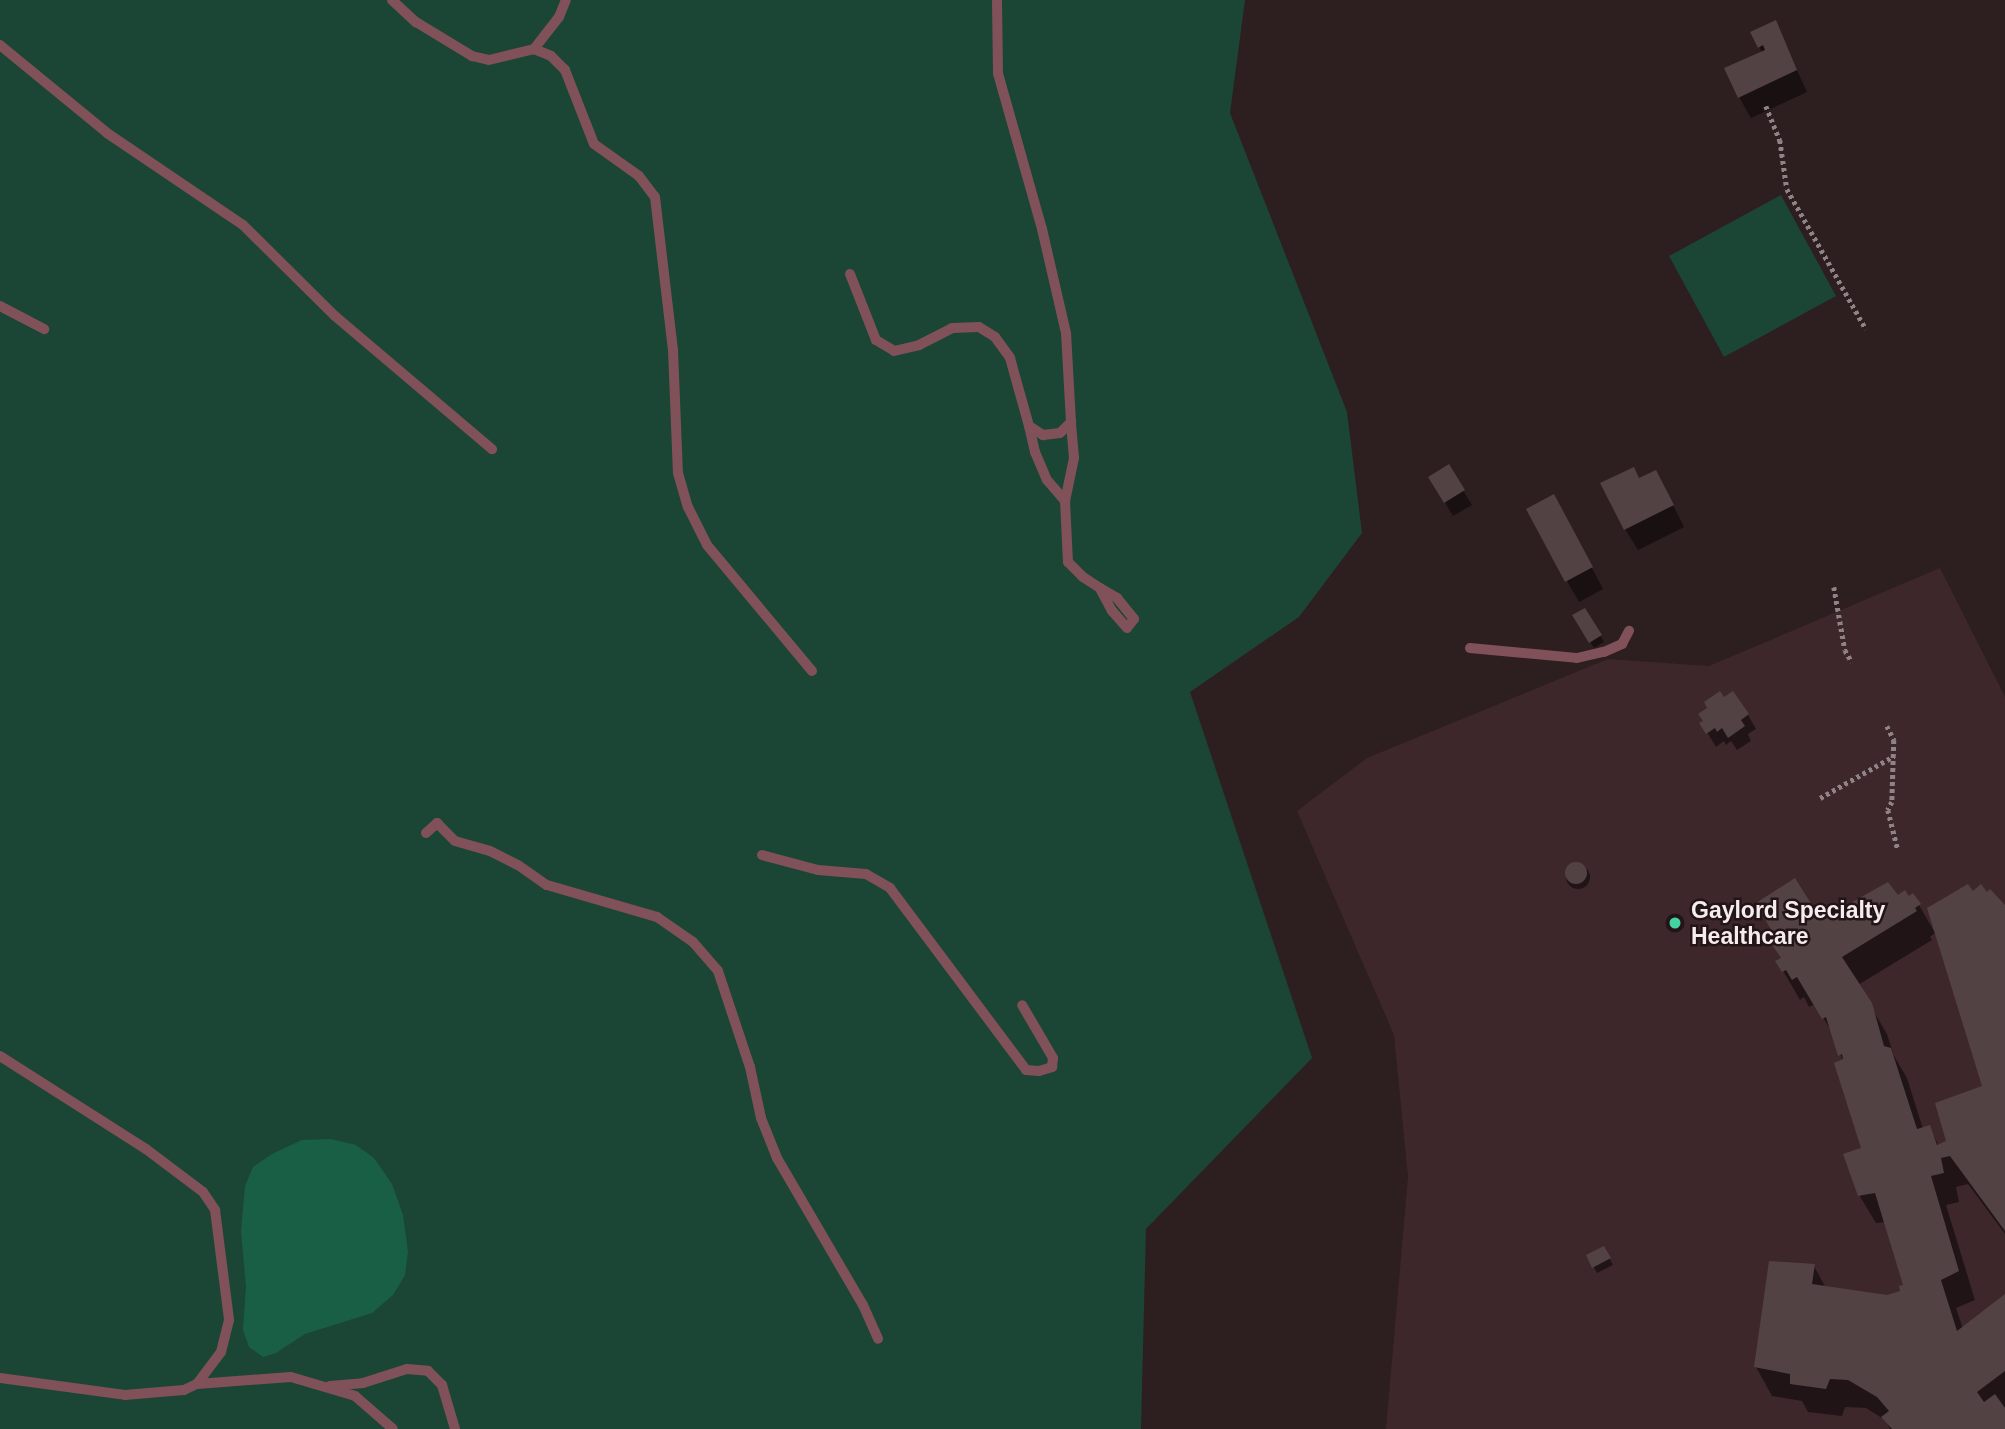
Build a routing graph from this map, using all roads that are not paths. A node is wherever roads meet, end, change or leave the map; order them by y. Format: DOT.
graph roads {
  1 [pos="392,0"];
  2 [pos="566,0"];
  3 [pos="997,0"];
  4 [pos="0,45"];
  5 [pos="534,49"];
  6 [pos="850,274"];
  7 [pos="0,306"];
  8 [pos="44,329"];
  9 [pos="1071,422"];
  10 [pos="1029,426"];
  11 [pos="492,449"];
  12 [pos="1065,500"];
  13 [pos="1100,588"];
  14 [pos="1629,631"];
  15 [pos="1470,648"];
  16 [pos="812,671"];
  17 [pos="426,833"];
  18 [pos="762,855"];
  19 [pos="1022,1006"];
  20 [pos="0,1056"];
  21 [pos="878,1339"];
  22 [pos="0,1378"];
  23 [pos="197,1384"];
  24 [pos="326,1386"];
  25 [pos="393,1429"];
  26 [pos="455,1429"];
  1 -- 5 [label="lane"];
  2 -- 5 [label="lane"];
  3 -- 9 [label="lane"];
  4 -- 11 [label="lane"];
  5 -- 16 [label="lane"];
  6 -- 10 [label="lane"];
  7 -- 8 [label="lane"];
  9 -- 10 [label="lane"];
  9 -- 12 [label="lane"];
  10 -- 12 [label="lane"];
  12 -- 13 [label="lane"];
  14 -- 15 [label="lane"];
  17 -- 21 [label="lane"];
  18 -- 19 [label="lane"];
  20 -- 23 [label="lane"];
  22 -- 23 [label="lane"];
  23 -- 24 [label="lane"];
  24 -- 25 [label="lane"];
  24 -- 26 [label="lane"];
}
